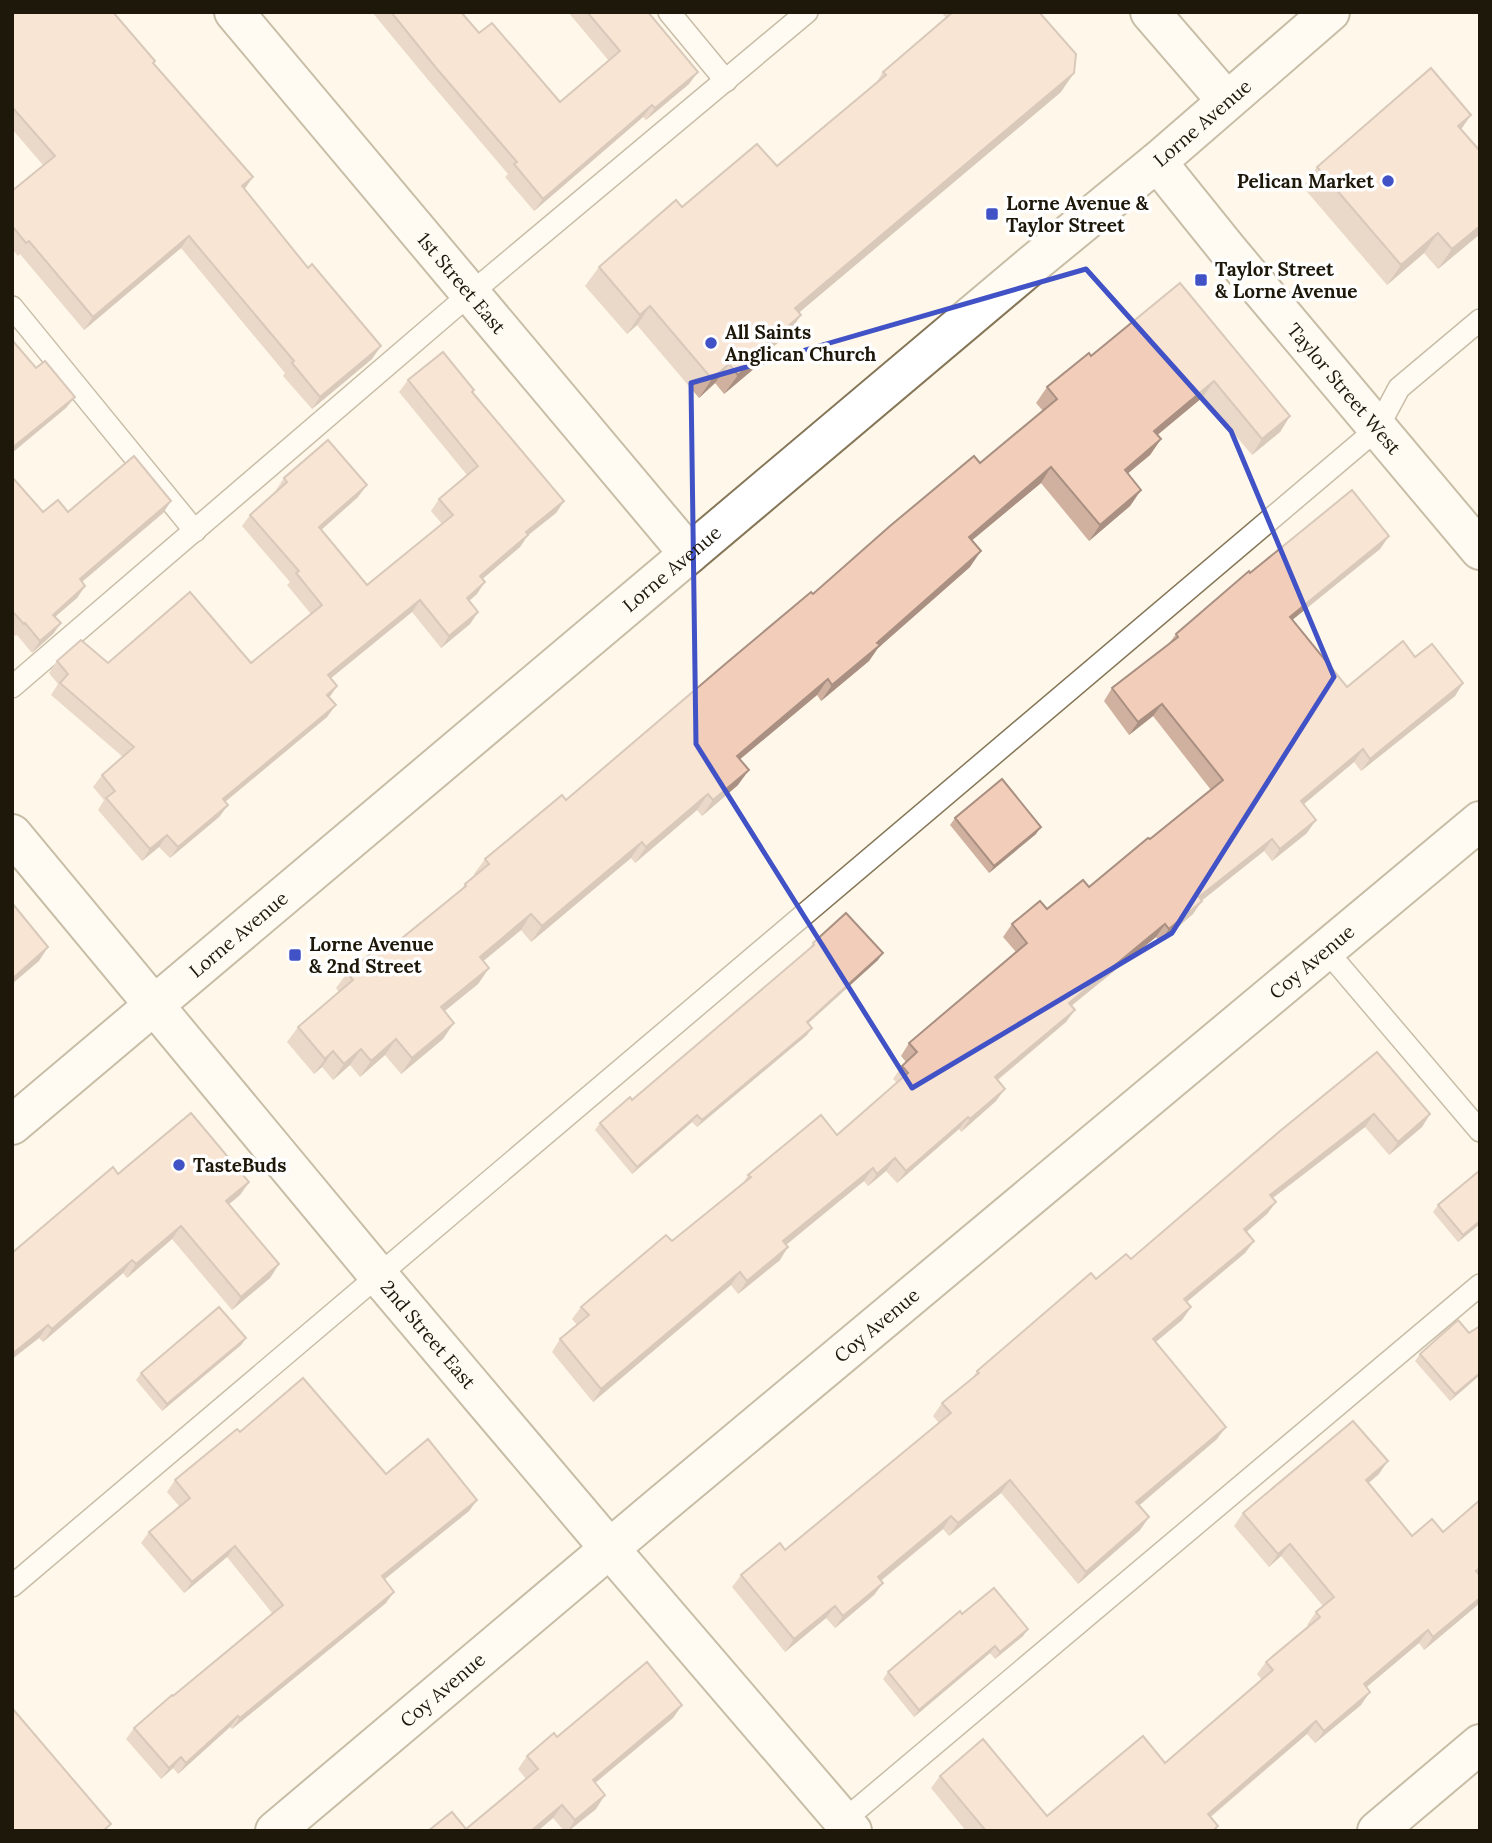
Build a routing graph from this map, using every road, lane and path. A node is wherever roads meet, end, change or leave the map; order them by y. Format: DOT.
graph roads {
  1 [pos="233,12"];
  2 [pos="669,12"];
  3 [pos="807,12"];
  4 [pos="1150,12"];
  5 [pos="1330,12"];
  6 [pos="726,81"];
  7 [pos="1226,100"];
  8 [pos="1157,162"];
  9 [pos="470,293"];
  10 [pos="12,307"];
  11 [pos="1480,320"];
  12 [pos="1377,429"];
  13 [pos="195,531"];
  14 [pos="1480,551"];
  15 [pos="689,554"];
  16 [pos="12,687"];
  17 [pos="1480,821"];
  18 [pos="12,834"];
  19 [pos="1326,950"];
  20 [pos="154,1004"];
  21 [pos="12,1125"];
  22 [pos="1480,1131"];
  23 [pos="378,1275"];
  24 [pos="1480,1285"];
  25 [pos="610,1549"];
  26 [pos="12,1586"];
  27 [pos="1480,1744"];
  28 [pos="842,1827"];
  29 [pos="275,1831"];
  30 [pos="1377,1831"];
  1 -- 9 [label="street, 1st Street East"];
  2 -- 6 [label="lane"];
  3 -- 6 [label="lane"];
  4 -- 7 [label="street"];
  5 -- 7 [label="street, Lorne Avenue"];
  6 -- 9 [label="lane"];
  7 -- 8 [label="street, Lorne Avenue"];
  8 -- 12 [label="street, Taylor Street West"];
  8 -- 15 [label="street, Lorne Avenue"];
  9 -- 13 [label="lane"];
  9 -- 15 [label="street, 1st Street East"];
  10 -- 13 [label="lane"];
  11 -- 12 [label="lane"];
  12 -- 14 [label="street, Taylor Street West"];
  12 -- 23 [label="lane"];
  13 -- 16 [label="lane"];
  15 -- 20 [label="street, Lorne Avenue"];
  17 -- 19 [label="street, Coy Avenue"];
  18 -- 20 [label="street, 2nd Street East"];
  19 -- 22 [label="lane"];
  19 -- 25 [label="street, Coy Avenue"];
  20 -- 21 [label="street, Lorne Avenue"];
  20 -- 23 [label="street, 2nd Street East"];
  23 -- 25 [label="street, 2nd Street East"];
  23 -- 26 [label="lane"];
  24 -- 28 [label="lane"];
  25 -- 28 [label="street, 2nd Street East"];
  25 -- 29 [label="street, Coy Avenue"];
  27 -- 30 [label="street"];
}
